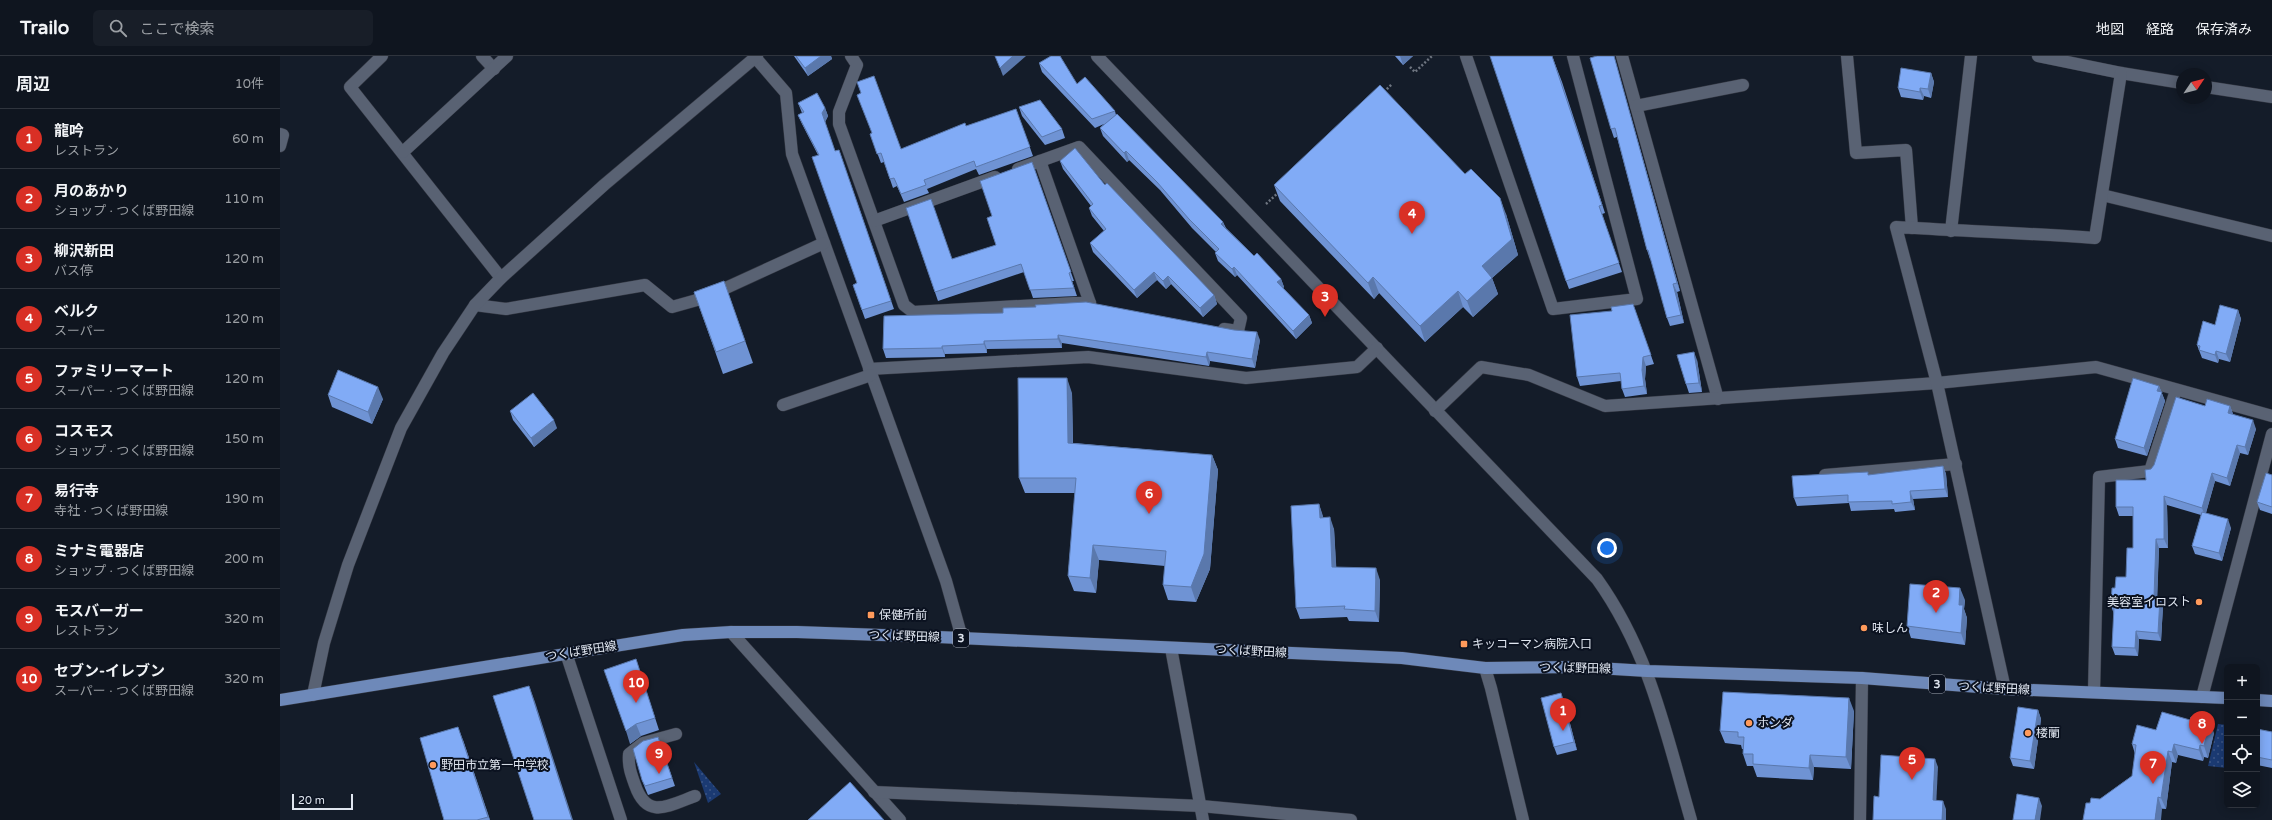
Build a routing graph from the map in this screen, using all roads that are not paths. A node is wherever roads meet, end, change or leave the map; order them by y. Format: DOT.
graph roads {
  1 [pos="382,56"];
  2 [pos="482,56"];
  3 [pos="507,56"];
  4 [pos="756,56"];
  5 [pos="851,56"];
  6 [pos="1097,56"];
  7 [pos="1466,56"];
  8 [pos="1573,56"];
  9 [pos="1622,56"];
  10 [pos="1847,56"];
  11 [pos="1971,56"];
  12 [pos="2038,56"];
  13 [pos="494,69"];
  14 [pos="2121,73"];
  15 [pos="2176,82"];
  16 [pos="1743,85"];
  17 [pos="2212,88"];
  18 [pos="2272,97"];
  19 [pos="1636,106"];
  20 [pos="280,134"];
  21 [pos="280,146"];
  22 [pos="403,152"];
  23 [pos="1040,161"];
  24 [pos="2102,195"];
  25 [pos="874,221"];
  26 [pos="1912,228"];
  27 [pos="1951,231"];
  28 [pos="2272,236"];
  29 [pos="824,243"];
  30 [pos="501,278"];
  31 [pos="1090,303"];
  32 [pos="475,305"];
  33 [pos="1106,306"];
  34 [pos="1215,327"];
  35 [pos="1377,348"];
  36 [pos="870,372"];
  37 [pos="1937,383"];
  38 [pos="2176,390"];
  39 [pos="1718,399"];
  40 [pos="783,405"];
  41 [pos="1435,411"];
  42 [pos="2272,416"];
  43 [pos="2272,434"];
  44 [pos="1956,464"];
  45 [pos="1825,475"];
  46 [pos="731,632"];
  47 [pos="962,638"];
  48 [pos="1171,648"];
  49 [pos="566,653"];
  50 [pos="1484,668"];
  51 [pos="1646,671"];
  52 [pos="1862,678"];
  53 [pos="2005,689"];
  54 [pos="2094,692"];
  55 [pos="313,695"];
  56 [pos="2202,697"];
  57 [pos="2224,698"];
  58 [pos="280,700"];
  59 [pos="2260,700"];
  60 [pos="2272,701"];
  61 [pos="676,734"];
  62 [pos="874,792"];
  63 [pos="695,796"];
  64 [pos="1201,806"];
  65 [pos="621,820"];
  66 [pos="900,820"];
  67 [pos="1203,820"];
  68 [pos="1351,820"];
  69 [pos="1523,820"];
  70 [pos="1691,820"];
  71 [pos="1860,820"];
  1 -- 22 [label="street"];
  2 -- 13 [label="street"];
  3 -- 13 [label="street"];
  4 -- 29 [label="street"];
  4 -- 30 [label="street"];
  5 -- 25 [label="street"];
  6 -- 35 [label="street"];
  7 -- 8 [label="street"];
  9 -- 19 [label="street"];
  10 -- 26 [label="street"];
  11 -- 27 [label="street"];
  12 -- 14 [label="street"];
  13 -- 22 [label="street"];
  14 -- 15 [label="street"];
  14 -- 24 [label="street"];
  16 -- 19 [label="street"];
  17 -- 18 [label="street"];
  19 -- 39 [label="street"];
  20 -- 21 [label="street"];
  22 -- 30 [label="street"];
  23 -- 25 [label="street"];
  23 -- 31 [label="street"];
  23 -- 34 [label="street"];
  24 -- 27 [label="street"];
  24 -- 28 [label="street"];
  25 -- 31 [label="street"];
  26 -- 27 [label="street"];
  26 -- 37 [label="street"];
  29 -- 32 [label="street"];
  29 -- 36 [label="street"];
  30 -- 32 [label="street"];
  31 -- 33 [label="street"];
  32 -- 55 [label="street"];
  35 -- 36 [label="street"];
  35 -- 41 [label="street"];
  36 -- 40 [label="street"];
  36 -- 47 [label="street"];
  37 -- 38 [label="street"];
  37 -- 39 [label="street"];
  37 -- 44 [label="street"];
  38 -- 42 [label="street"];
  38 -- 54 [label="street"];
  39 -- 41 [label="street"];
  41 -- 51 [label="street"];
  43 -- 56 [label="street"];
  44 -- 45 [label="street"];
  44 -- 53 [label="street"];
  46 -- 47 [label="main road, つくば野田線 / 3"];
  46 -- 49 [label="main road, つくば野田線 / 3"];
  46 -- 62 [label="street"];
  47 -- 48 [label="main road, つくば野田線 / 3"];
  48 -- 50 [label="main road, つくば野田線 / 3"];
  48 -- 64 [label="street"];
  49 -- 55 [label="main road, つくば野田線 / 3"];
  49 -- 65 [label="street"];
  50 -- 51 [label="main road, つくば野田線 / 3"];
  50 -- 69 [label="street"];
  51 -- 52 [label="main road, つくば野田線 / 3"];
  51 -- 70 [label="street"];
  52 -- 53 [label="main road, つくば野田線 / 3"];
  52 -- 71 [label="street"];
  53 -- 54 [label="main road, つくば野田線 / 3"];
  54 -- 56 [label="main road, つくば野田線 / 3"];
  55 -- 58 [label="main road, つくば野田線 / 3"];
  56 -- 57 [label="main road, つくば野田線 / 3"];
  59 -- 60 [label="main road"];
  61 -- 63 [label="street"];
  62 -- 64 [label="street"];
  62 -- 66 [label="street"];
  64 -- 67 [label="street"];
  64 -- 68 [label="street"];
}
